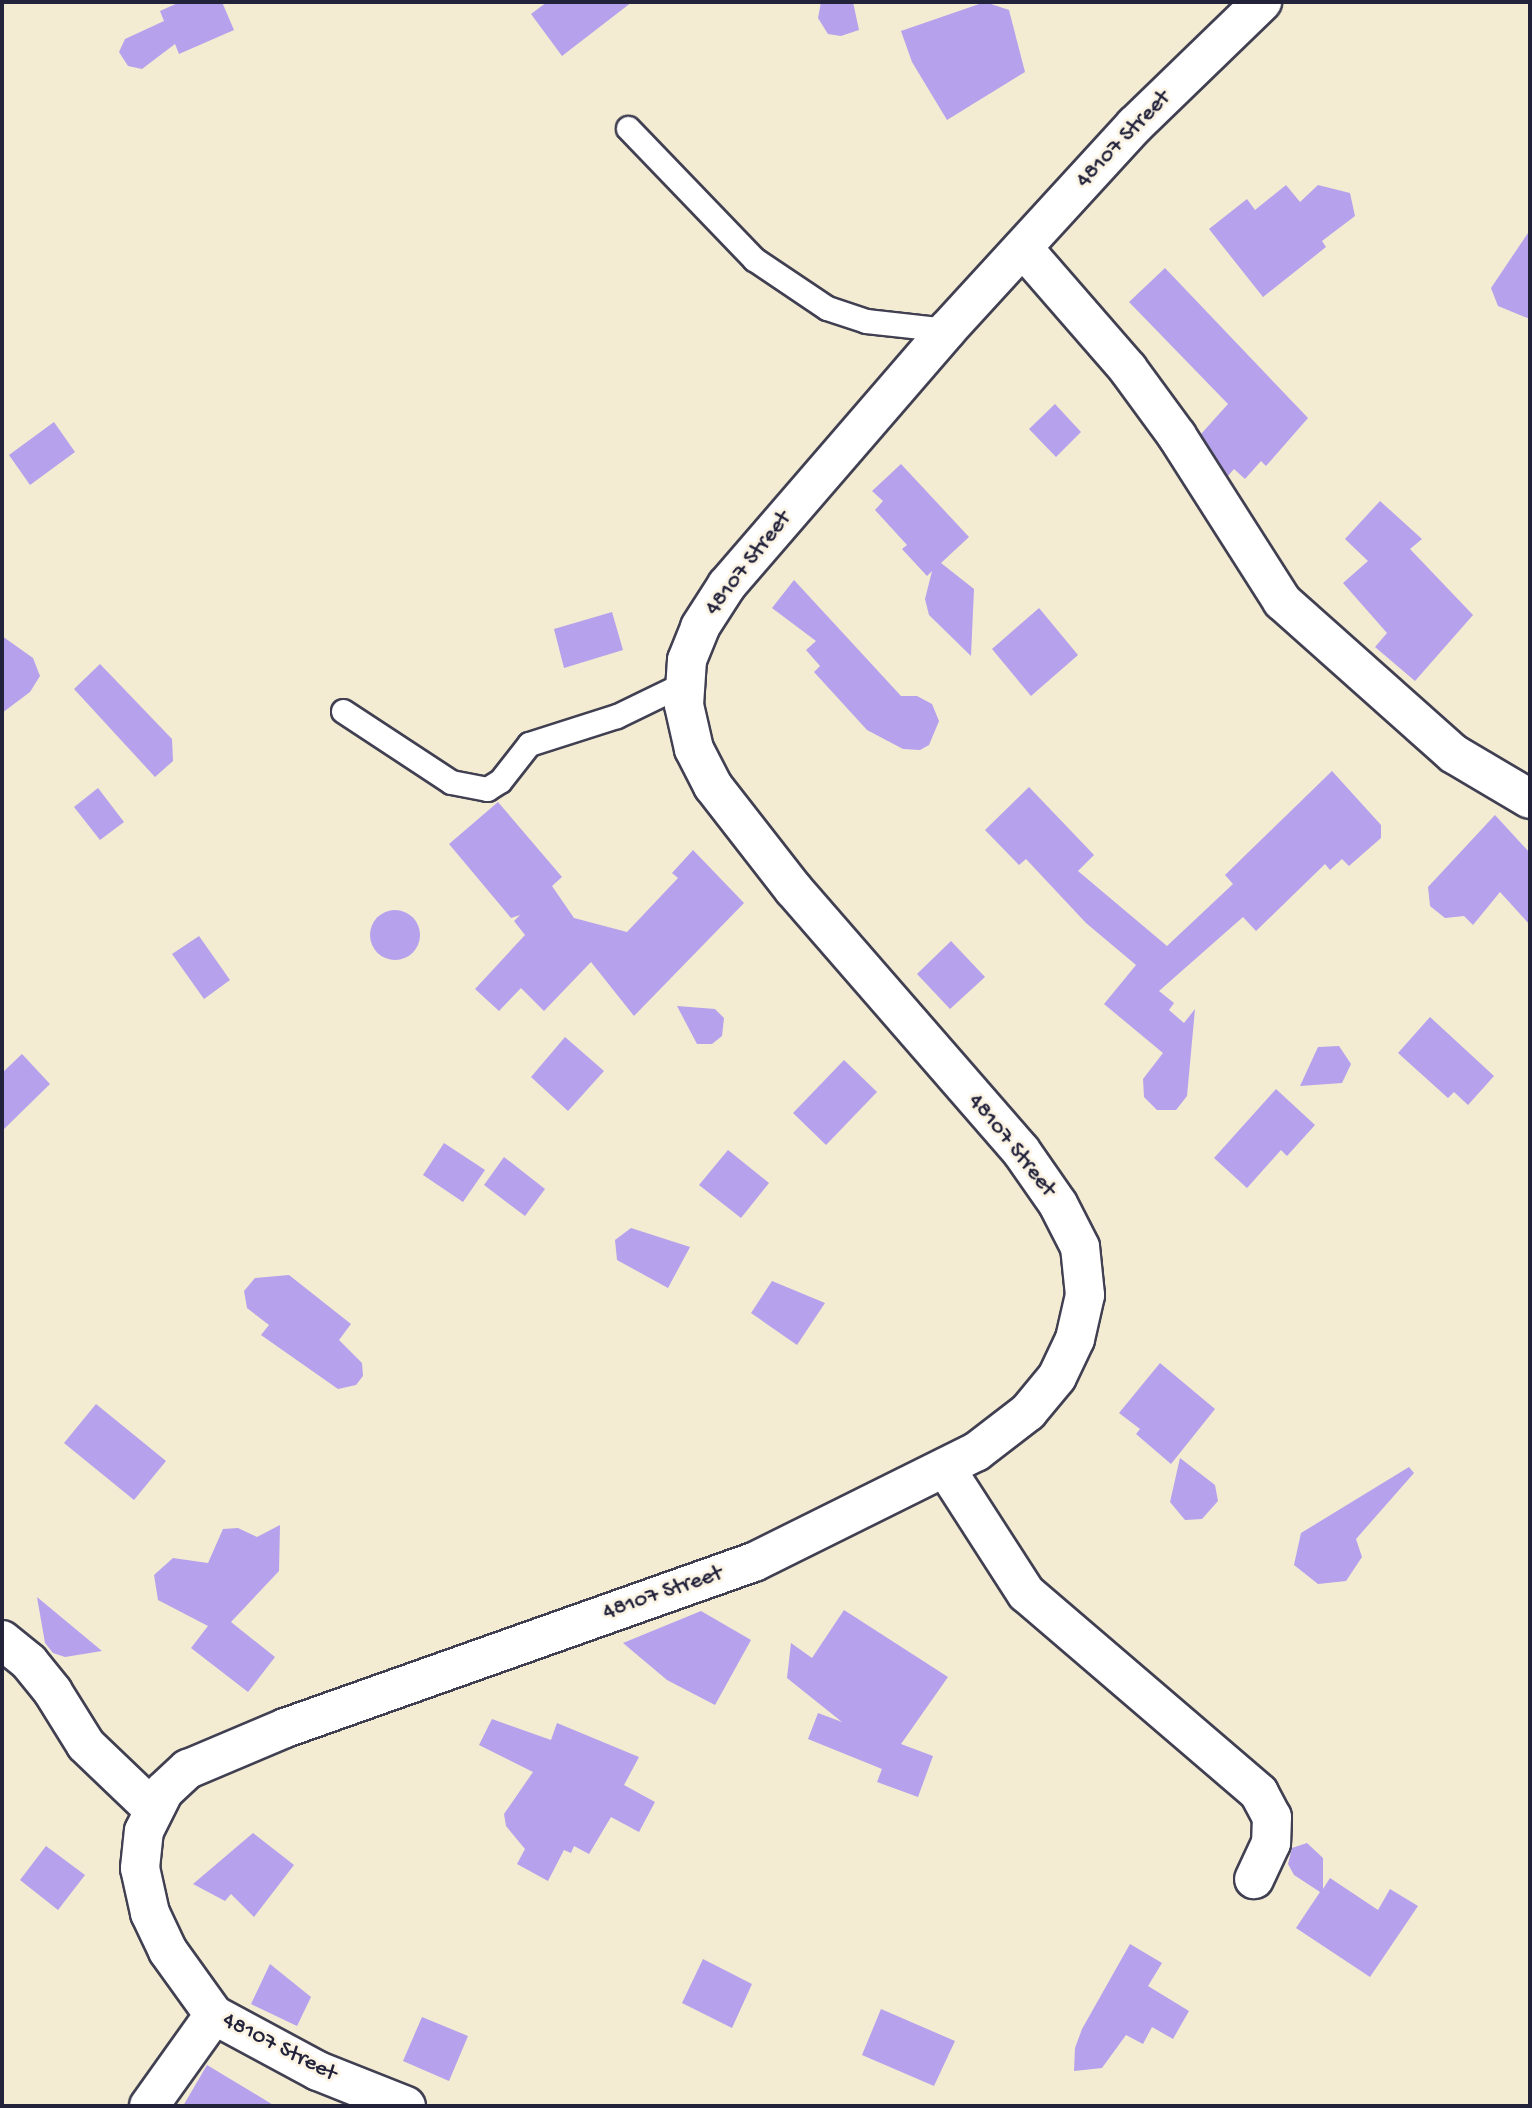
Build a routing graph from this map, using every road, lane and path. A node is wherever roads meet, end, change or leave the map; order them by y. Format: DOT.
graph roads {
  1 [pos="1262,2"];
  2 [pos="628,128"];
  3 [pos="1023,248"];
  4 [pos="947,330"];
  5 [pos="685,682"];
  6 [pos="343,711"];
  7 [pos="1530,799"];
  8 [pos="946,1469"];
  9 [pos="2,1640"];
  10 [pos="154,1810"];
  11 [pos="1254,1879"];
  12 [pos="214,2015"];
  13 [pos="393,2102"];
  14 [pos="149,2106"];
  1 -- 3 [label="street, 48107 Street"];
  2 -- 4 [label="lane"];
  3 -- 4 [label="street, 48107 Street"];
  3 -- 7 [label="street"];
  4 -- 5 [label="street, 48107 Street"];
  5 -- 6 [label="lane"];
  5 -- 8 [label="street, 48107 Street"];
  8 -- 10 [label="street, 48107 Street"];
  8 -- 11 [label="street"];
  9 -- 10 [label="street"];
  10 -- 12 [label="street, 48107 Street"];
  12 -- 13 [label="street, 48107 Street"];
  12 -- 14 [label="street"];
}
